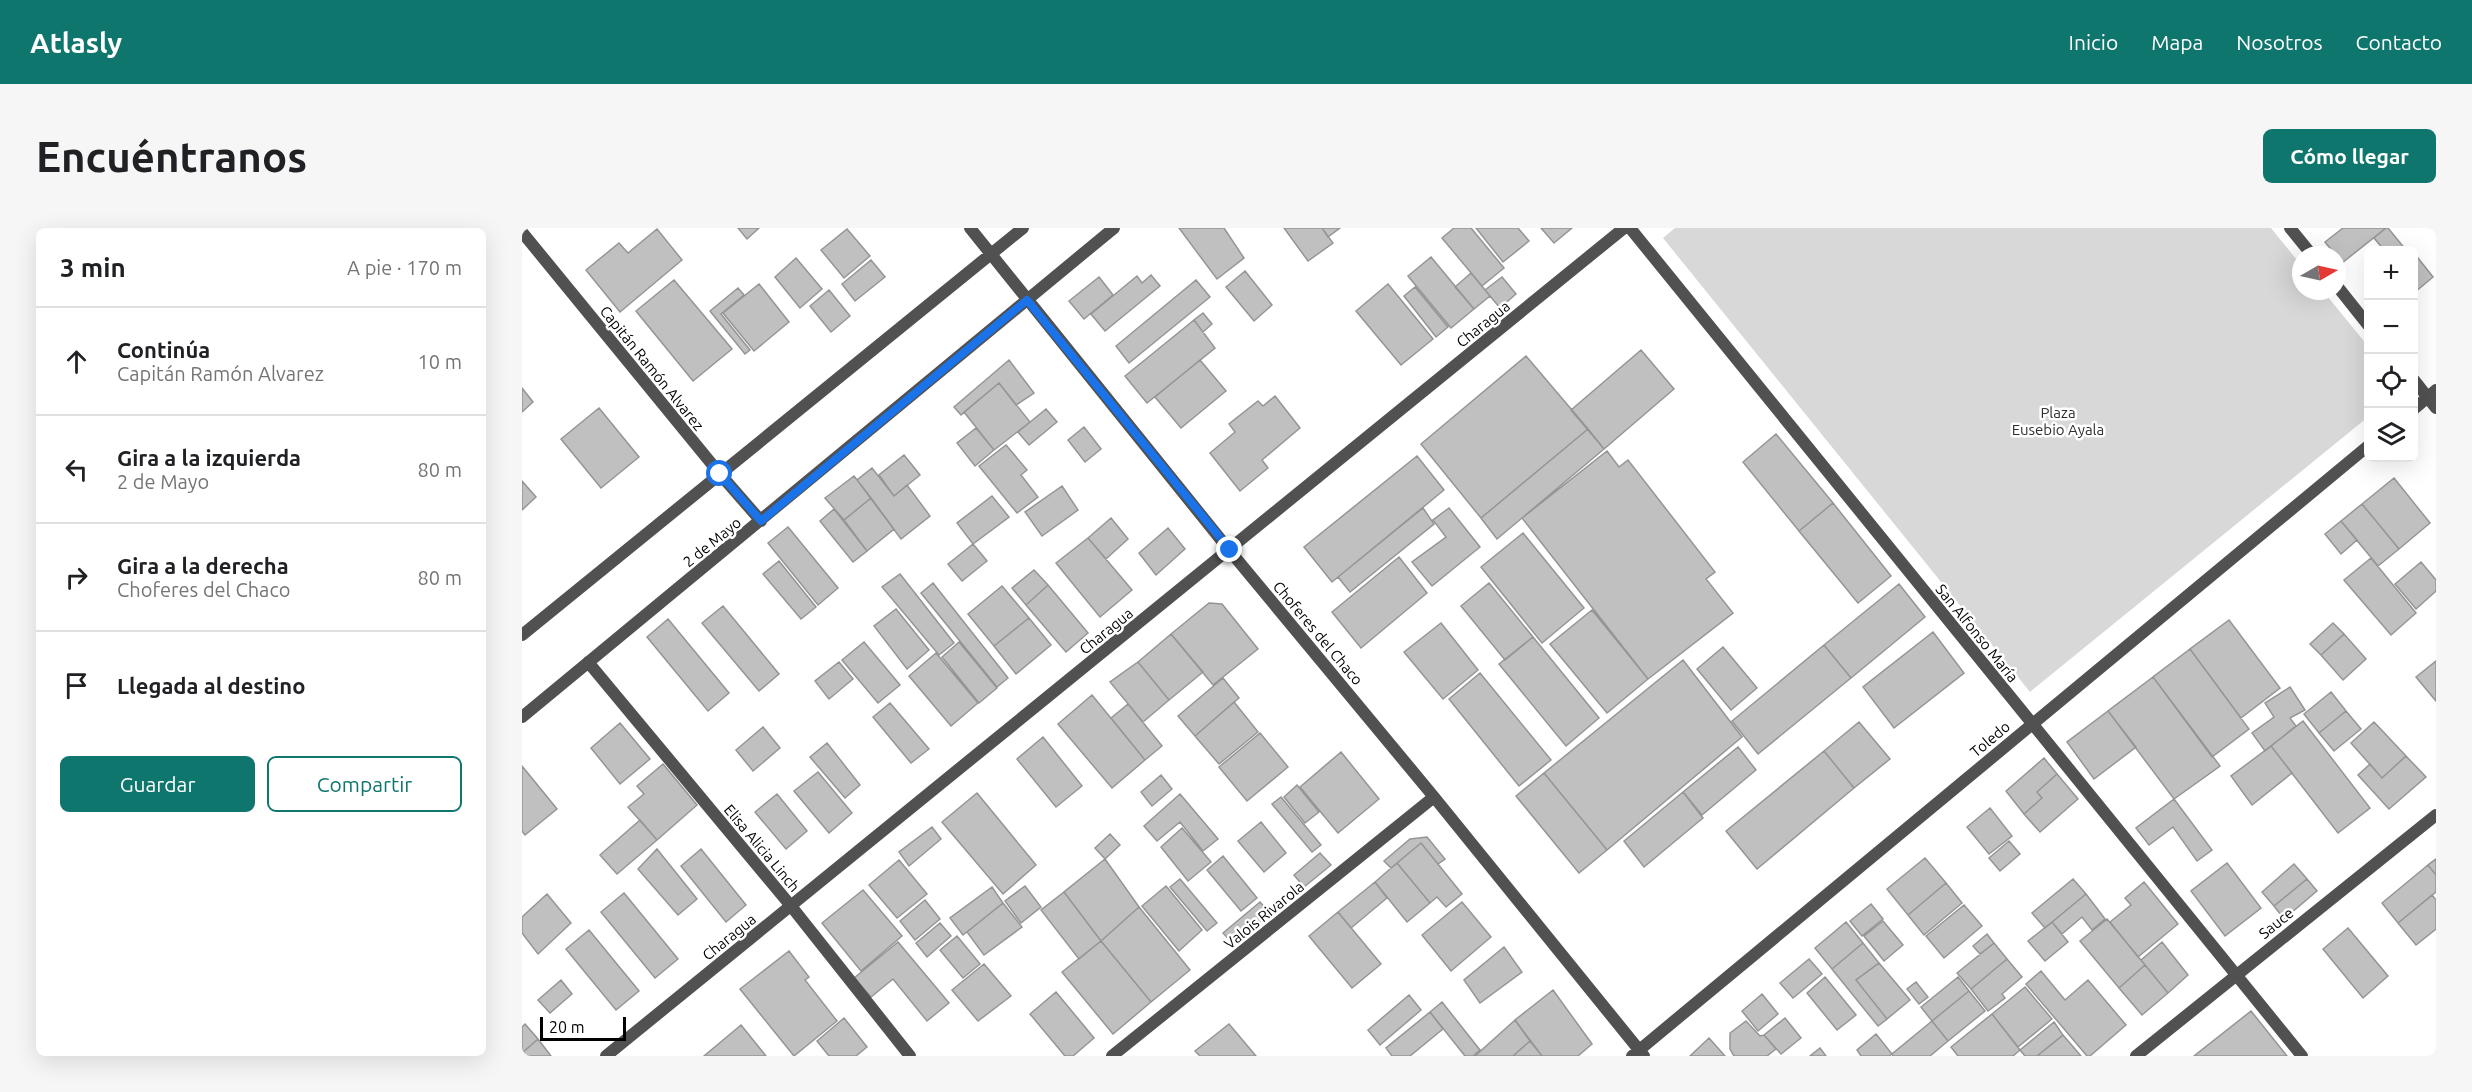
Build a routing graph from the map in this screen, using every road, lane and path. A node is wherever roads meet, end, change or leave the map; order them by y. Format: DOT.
graph roads {
  1 [pos="970,228"];
  2 [pos="1023,228"];
  3 [pos="1114,228"];
  4 [pos="1624,228"];
  5 [pos="1630,228"];
  6 [pos="2290,228"];
  7 [pos="522,232"];
  8 [pos="2305,246"];
  9 [pos="991,254"];
  10 [pos="2346,297"];
  11 [pos="1027,300"];
  12 [pos="2364,319"];
  13 [pos="2418,383"];
  14 [pos="2432,394"];
  15 [pos="2415,408"];
  16 [pos="2436,408"];
  17 [pos="2364,449"];
  18 [pos="720,474"];
  19 [pos="761,521"];
  20 [pos="1230,550"];
  21 [pos="522,635"];
  22 [pos="588,662"];
  23 [pos="522,717"];
  24 [pos="2032,724"];
  25 [pos="1434,797"];
  26 [pos="2436,815"];
  27 [pos="791,906"];
  28 [pos="2235,975"];
  29 [pos="1638,1054"];
  30 [pos="606,1056"];
  31 [pos="910,1056"];
  32 [pos="1112,1056"];
  33 [pos="2136,1056"];
  34 [pos="2302,1056"];
  1 -- 9 [label="street, Choferes del Chaco"];
  2 -- 9 [label="street"];
  3 -- 11 [label="street, 2 de Mayo"];
  4 -- 20 [label="street, Charagua"];
  5 -- 24 [label="street, San Alfonso María"];
  6 -- 8 [label="street"];
  7 -- 18 [label="street, Capitán Ramón Alvarez"];
  9 -- 11 [label="street, Choferes del Chaco"];
  9 -- 18 [label="street"];
  10 -- 12 [label="street"];
  11 -- 19 [label="street, 2 de Mayo"];
  11 -- 20 [label="street, Choferes del Chaco"];
  13 -- 14 [label="street"];
  14 -- 15 [label="street"];
  14 -- 16 [label="street"];
  17 -- 24 [label="street, Toledo"];
  18 -- 19 [label="street, Capitán Ramón Alvarez"];
  18 -- 21 [label="street"];
  19 -- 22 [label="street, 2 de Mayo"];
  20 -- 25 [label="street, Choferes del Chaco"];
  20 -- 27 [label="street, Charagua"];
  22 -- 23 [label="street, 2 de Mayo"];
  22 -- 27 [label="street, Elisa Alicia Linch"];
  24 -- 28 [label="street, San Alfonso María"];
  24 -- 29 [label="street, Toledo"];
  25 -- 29 [label="street, Choferes del Chaco"];
  25 -- 32 [label="street, Valois Rivarola"];
  26 -- 28 [label="street, Sauce"];
  27 -- 30 [label="street, Charagua"];
  27 -- 31 [label="street, Elisa Alicia Linch"];
  28 -- 33 [label="street, Sauce"];
  28 -- 34 [label="street, San Alfonso María"];
}
